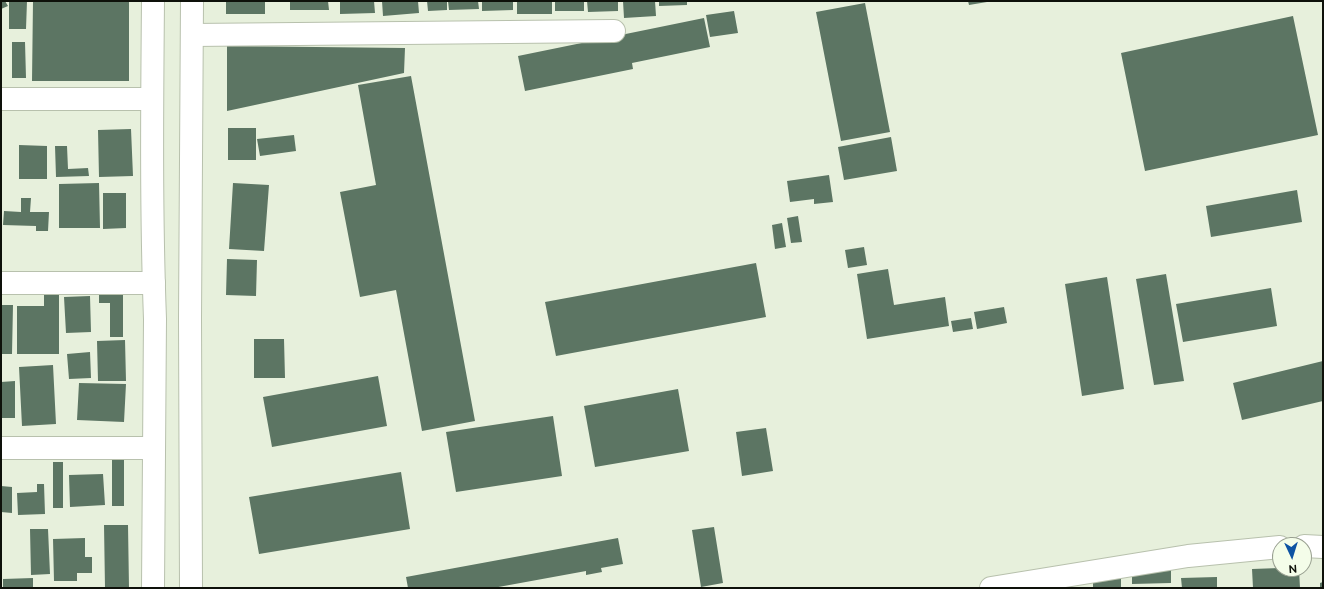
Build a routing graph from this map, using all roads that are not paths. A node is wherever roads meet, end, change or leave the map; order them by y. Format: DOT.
graph roads {
  1 [pos="153,1"];
  2 [pos="192,1"];
  3 [pos="614,31"];
  4 [pos="192,34"];
  5 [pos="152,98"];
  6 [pos="1,99"];
  7 [pos="1,282"];
  8 [pos="154,283"];
  9 [pos="1,448"];
  10 [pos="154,448"];
  11 [pos="1312,546"];
  12 [pos="1323,546"];
  13 [pos="1272,548"];
  14 [pos="153,588"];
  15 [pos="191,588"];
  16 [pos="992,588"];
  1 -- 5 [label="street"];
  2 -- 4 [label="street"];
  3 -- 4 [label="street"];
  4 -- 15 [label="street"];
  5 -- 6 [label="street"];
  5 -- 8 [label="street"];
  7 -- 8 [label="street"];
  8 -- 10 [label="street"];
  9 -- 10 [label="street"];
  10 -- 14 [label="street"];
  11 -- 12 [label="street"];
  13 -- 16 [label="street"];
}
